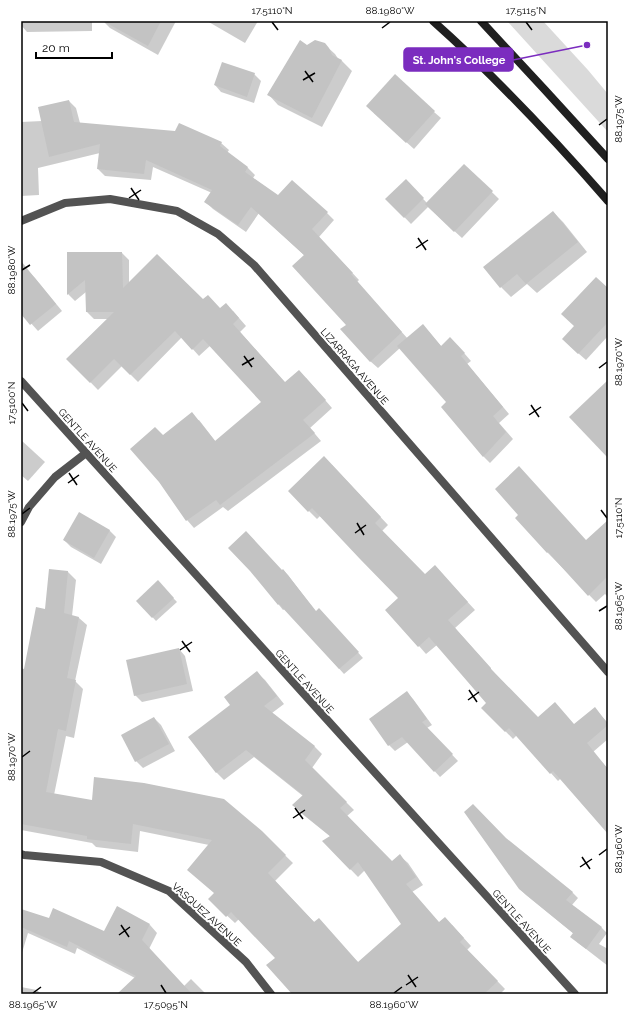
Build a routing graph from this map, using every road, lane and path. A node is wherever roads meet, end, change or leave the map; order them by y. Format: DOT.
graph roads {
  1 [pos="433,21"];
  2 [pos="481,21"];
  3 [pos="608,159"];
  4 [pos="608,201"];
  5 [pos="21,221"];
  6 [pos="21,381"];
  7 [pos="86,453"];
  8 [pos="21,522"];
  9 [pos="608,672"];
  10 [pos="21,854"];
  11 [pos="271,994"];
  12 [pos="575,994"];
  1 -- 4 [label="main road"];
  2 -- 3 [label="main road"];
  5 -- 9 [label="street, LIZARRAGA AVENUE"];
  6 -- 7 [label="street, GENTLE AVENUE"];
  7 -- 8 [label="street"];
  7 -- 12 [label="street, GENTLE AVENUE"];
  10 -- 11 [label="street, VASQUEZ AVENUE"];
}
